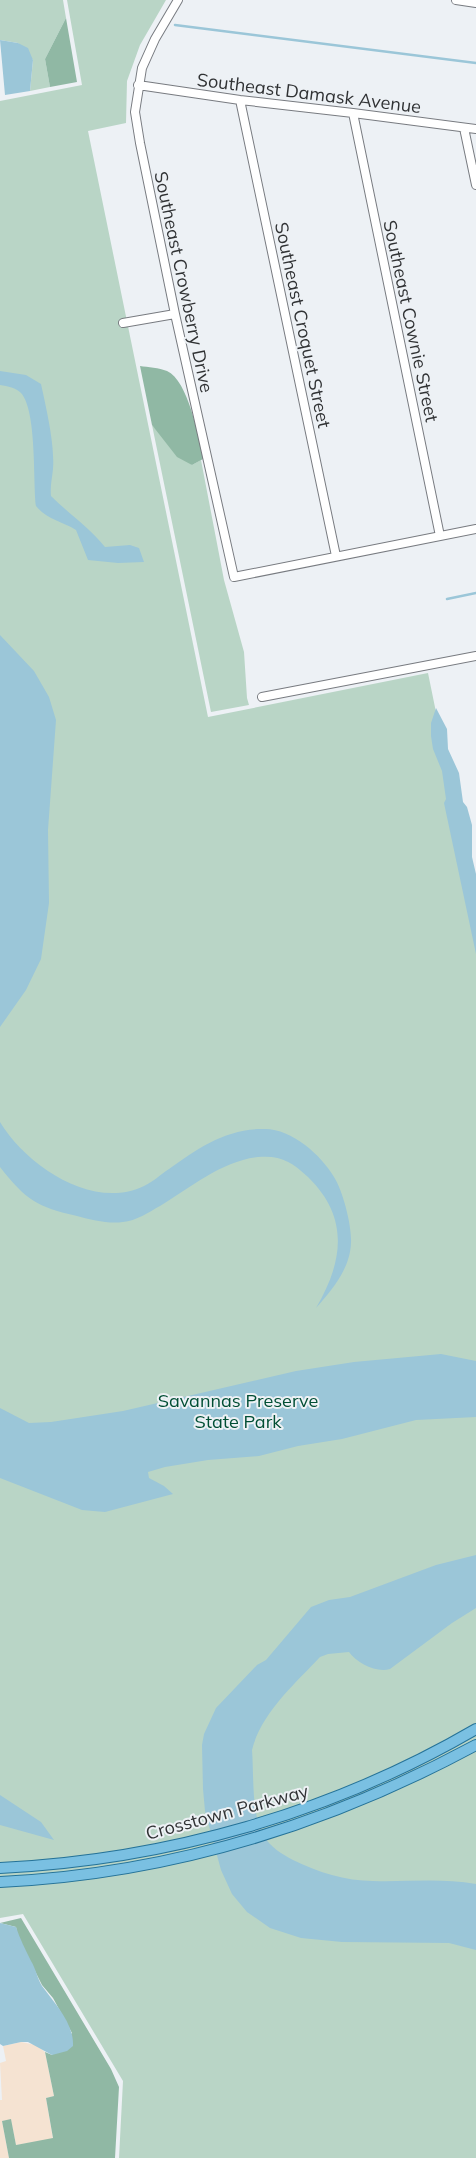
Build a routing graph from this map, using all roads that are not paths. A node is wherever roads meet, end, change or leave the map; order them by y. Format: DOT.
graph roads {
  1 [pos="178,0"];
  2 [pos="456,0"];
  3 [pos="476,3"];
  4 [pos="138,85"];
  5 [pos="240,100"];
  6 [pos="353,112"];
  7 [pos="464,128"];
  8 [pos="476,130"];
  9 [pos="476,185"];
  10 [pos="175,314"];
  11 [pos="123,323"];
  12 [pos="476,529"];
  13 [pos="440,536"];
  14 [pos="336,556"];
  15 [pos="476,656"];
  16 [pos="262,697"];
  17 [pos="476,1729"];
  18 [pos="476,1744"];
  19 [pos="0,1868"];
  20 [pos="0,1882"];
  1 -- 4 [label="street, Southeast Crowberry Drive"];
  2 -- 3 [label="street"];
  4 -- 5 [label="street, Southeast Damask Avenue"];
  4 -- 10 [label="street, Southeast Crowberry Drive"];
  5 -- 6 [label="street, Southeast Damask Avenue"];
  5 -- 14 [label="street, Southeast Croquet Street"];
  6 -- 7 [label="street, Southeast Damask Avenue"];
  6 -- 13 [label="street, Southeast Cownie Street"];
  7 -- 8 [label="street, Southeast Damask Avenue"];
  7 -- 9 [label="street"];
  10 -- 11 [label="street"];
  10 -- 14 [label="street, Southeast Crowberry Drive"];
  12 -- 13 [label="street"];
  13 -- 14 [label="street"];
  15 -- 16 [label="street"];
  17 -- 19 [label="main road, Crosstown Parkway"];
  18 -- 20 [label="main road, Crosstown Parkway"];
}
